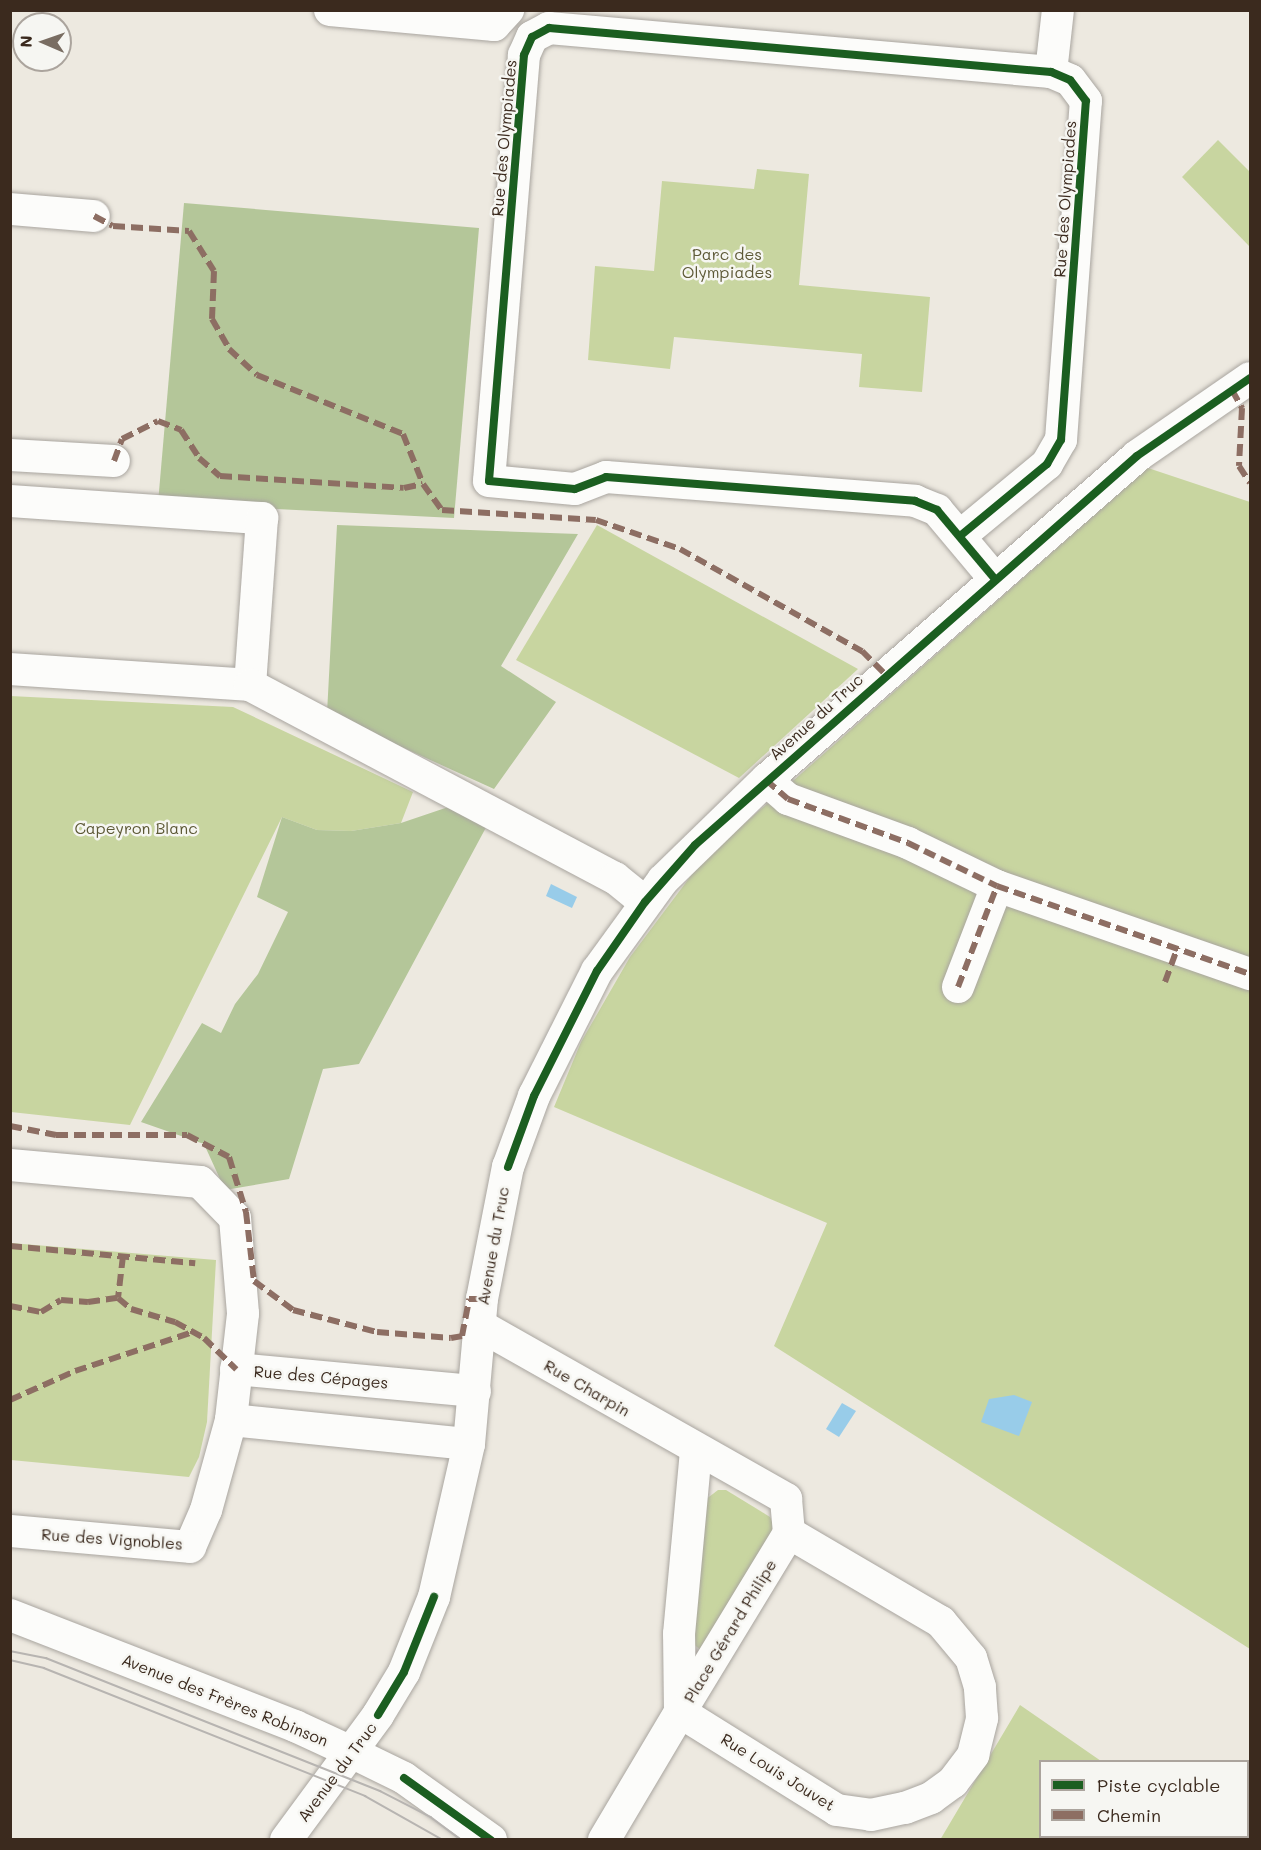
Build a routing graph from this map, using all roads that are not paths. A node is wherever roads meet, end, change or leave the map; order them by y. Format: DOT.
graph roads {
  1 [pos="330,10"];
  2 [pos="508,10"];
  3 [pos="1058,10"];
  4 [pos="1051,72"];
  5 [pos="10,209"];
  6 [pos="94,216"];
  7 [pos="1251,378"];
  8 [pos="10,455"];
  9 [pos="114,462"];
  10 [pos="10,501"];
  11 [pos="960,536"];
  12 [pos="994,578"];
  13 [pos="10,669"];
  14 [pos="250,685"];
  15 [pos="766,780"];
  16 [pos="997,886"];
  17 [pos="645,902"];
  18 [pos="1251,974"];
  19 [pos="958,987"];
  20 [pos="10,1165"];
  21 [pos="479,1325"];
  22 [pos="236,1370"];
  23 [pos="475,1391"];
  24 [pos="231,1420"];
  25 [pos="469,1444"];
  26 [pos="696,1450"];
  27 [pos="10,1531"];
  28 [pos="789,1533"];
  29 [pos="10,1615"];
  30 [pos="680,1712"];
  31 [pos="351,1752"];
  32 [pos="286,1839"];
  33 [pos="491,1839"];
  34 [pos="604,1839"];
  1 -- 2 [label="street"];
  3 -- 4 [label="street"];
  4 -- 11 [label="street, Rue des Olympiades"];
  4 -- 11 [label="street, Rue des Olympiades"];
  5 -- 6 [label="street"];
  7 -- 12 [label="street, Avenue du Truc"];
  8 -- 9 [label="street"];
  10 -- 14 [label="street"];
  11 -- 12 [label="street, Rue des Olympiades"];
  12 -- 15 [label="street, Avenue du Truc"];
  13 -- 14 [label="street"];
  14 -- 17 [label="street"];
  15 -- 16 [label="street"];
  15 -- 17 [label="street, Avenue du Truc"];
  16 -- 18 [label="street"];
  16 -- 19 [label="street"];
  17 -- 21 [label="street, Avenue du Truc"];
  20 -- 22 [label="street, Rue des Cépages"];
  21 -- 23 [label="street, Avenue du Truc"];
  21 -- 26 [label="street, Rue Charpin"];
  22 -- 23 [label="street, Rue des Cépages"];
  22 -- 24 [label="street, Rue des Vignobles"];
  23 -- 25 [label="street, Avenue du Truc"];
  24 -- 25 [label="street"];
  24 -- 27 [label="street, Rue des Vignobles"];
  25 -- 31 [label="street, Avenue du Truc"];
  26 -- 28 [label="street"];
  26 -- 30 [label="street, Place Gérard Philipe"];
  28 -- 30 [label="street, Place Gérard Philipe"];
  28 -- 30 [label="street, Rue Louis Jouvet"];
  29 -- 31 [label="street, Avenue des Frères Robinson"];
  30 -- 34 [label="street"];
  31 -- 32 [label="street, Avenue du Truc"];
  31 -- 33 [label="street, Avenue des Frères Robinson"];
}
